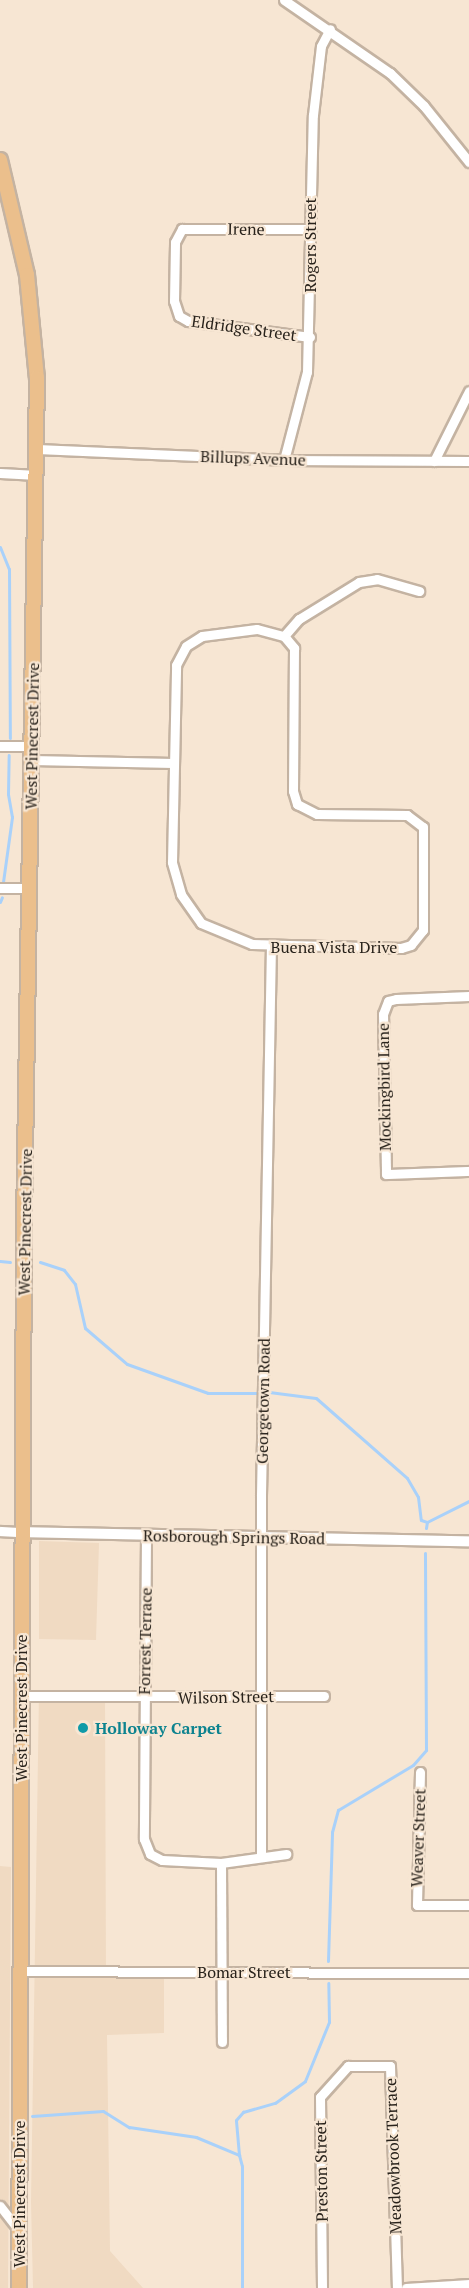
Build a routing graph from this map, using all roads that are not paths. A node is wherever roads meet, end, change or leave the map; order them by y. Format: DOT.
graph roads {
  1 [pos="284,0"];
  2 [pos="330,29"];
  3 [pos="469,162"];
  4 [pos="1,166"];
  5 [pos="310,230"];
  6 [pos="179,316"];
  7 [pos="310,337"];
  8 [pos="469,391"];
  9 [pos="37,449"];
  10 [pos="284,460"];
  11 [pos="434,461"];
  12 [pos="469,461"];
  13 [pos="0,473"];
  14 [pos="37,475"];
  15 [pos="419,591"];
  16 [pos="284,636"];
  17 [pos="0,746"];
  18 [pos="32,753"];
  19 [pos="173,763"];
  20 [pos="0,888"];
  21 [pos="29,888"];
  22 [pos="271,946"];
  23 [pos="469,996"];
  24 [pos="469,1171"];
  25 [pos="0,1531"];
  26 [pos="22,1532"];
  27 [pos="146,1535"];
  28 [pos="261,1538"];
  29 [pos="469,1541"];
  30 [pos="21,1696"];
  31 [pos="261,1696"];
  32 [pos="324,1696"];
  33 [pos="144,1699"];
  34 [pos="420,1772"];
  35 [pos="286,1854"];
  36 [pos="261,1857"];
  37 [pos="221,1863"];
  38 [pos="469,1905"];
  39 [pos="20,1971"];
  40 [pos="222,1972"];
  41 [pos="469,1973"];
  42 [pos="222,2042"];
  43 [pos="348,2066"];
  44 [pos="0,2206"];
  45 [pos="19,2230"];
  46 [pos="469,2284"];
  47 [pos="19,2288"];
  48 [pos="322,2288"];
  49 [pos="397,2288"];
  50 [pos="406,2288"];
  1 -- 2 [label="street"];
  2 -- 3 [label="street"];
  2 -- 5 [label="street, Rogers Street"];
  4 -- 9 [label="main road, West Pinecrest Drive"];
  5 -- 6 [label="street, Irene"];
  5 -- 7 [label="street, Rogers Street"];
  6 -- 7 [label="street, Eldridge Street"];
  7 -- 10 [label="street, Rogers Street"];
  8 -- 11 [label="street"];
  9 -- 10 [label="street, Billups Avenue"];
  9 -- 14 [label="main road, West Pinecrest Drive"];
  10 -- 11 [label="street, Billups Avenue"];
  11 -- 12 [label="street, Billups Avenue"];
  13 -- 14 [label="street"];
  14 -- 18 [label="main road, West Pinecrest Drive"];
  15 -- 16 [label="street"];
  16 -- 19 [label="street, Buena Vista Drive"];
  16 -- 22 [label="street, Buena Vista Drive"];
  17 -- 18 [label="street"];
  18 -- 19 [label="street"];
  18 -- 21 [label="main road, West Pinecrest Drive"];
  19 -- 22 [label="street, Buena Vista Drive"];
  20 -- 21 [label="street"];
  21 -- 26 [label="main road, West Pinecrest Drive"];
  22 -- 28 [label="street, Georgetown Road"];
  23 -- 24 [label="street, Mockingbird Lane"];
  25 -- 26 [label="street, Rosborough Springs Road"];
  26 -- 27 [label="street, Rosborough Springs Road"];
  26 -- 30 [label="main road, West Pinecrest Drive"];
  27 -- 28 [label="street, Rosborough Springs Road"];
  27 -- 33 [label="street, Forrest Terrace"];
  28 -- 29 [label="street, Rosborough Springs Road"];
  28 -- 31 [label="street, Georgetown Road"];
  30 -- 33 [label="street, Wilson Street"];
  30 -- 39 [label="main road, West Pinecrest Drive"];
  31 -- 32 [label="street, Wilson Street"];
  31 -- 33 [label="street, Wilson Street"];
  31 -- 36 [label="street, Georgetown Road"];
  33 -- 37 [label="street, Forrest Terrace"];
  34 -- 38 [label="street, Weaver Street"];
  35 -- 36 [label="street"];
  36 -- 37 [label="street"];
  37 -- 40 [label="street"];
  39 -- 40 [label="street, Bomar Street"];
  39 -- 45 [label="main road, West Pinecrest Drive"];
  40 -- 41 [label="street, Bomar Street"];
  40 -- 42 [label="street"];
  43 -- 48 [label="street, Preston Street"];
  43 -- 49 [label="street, Meadowbrook Terrace"];
  44 -- 45 [label="street"];
  45 -- 47 [label="main road, West Pinecrest Drive"];
  46 -- 50 [label="street"];
}
